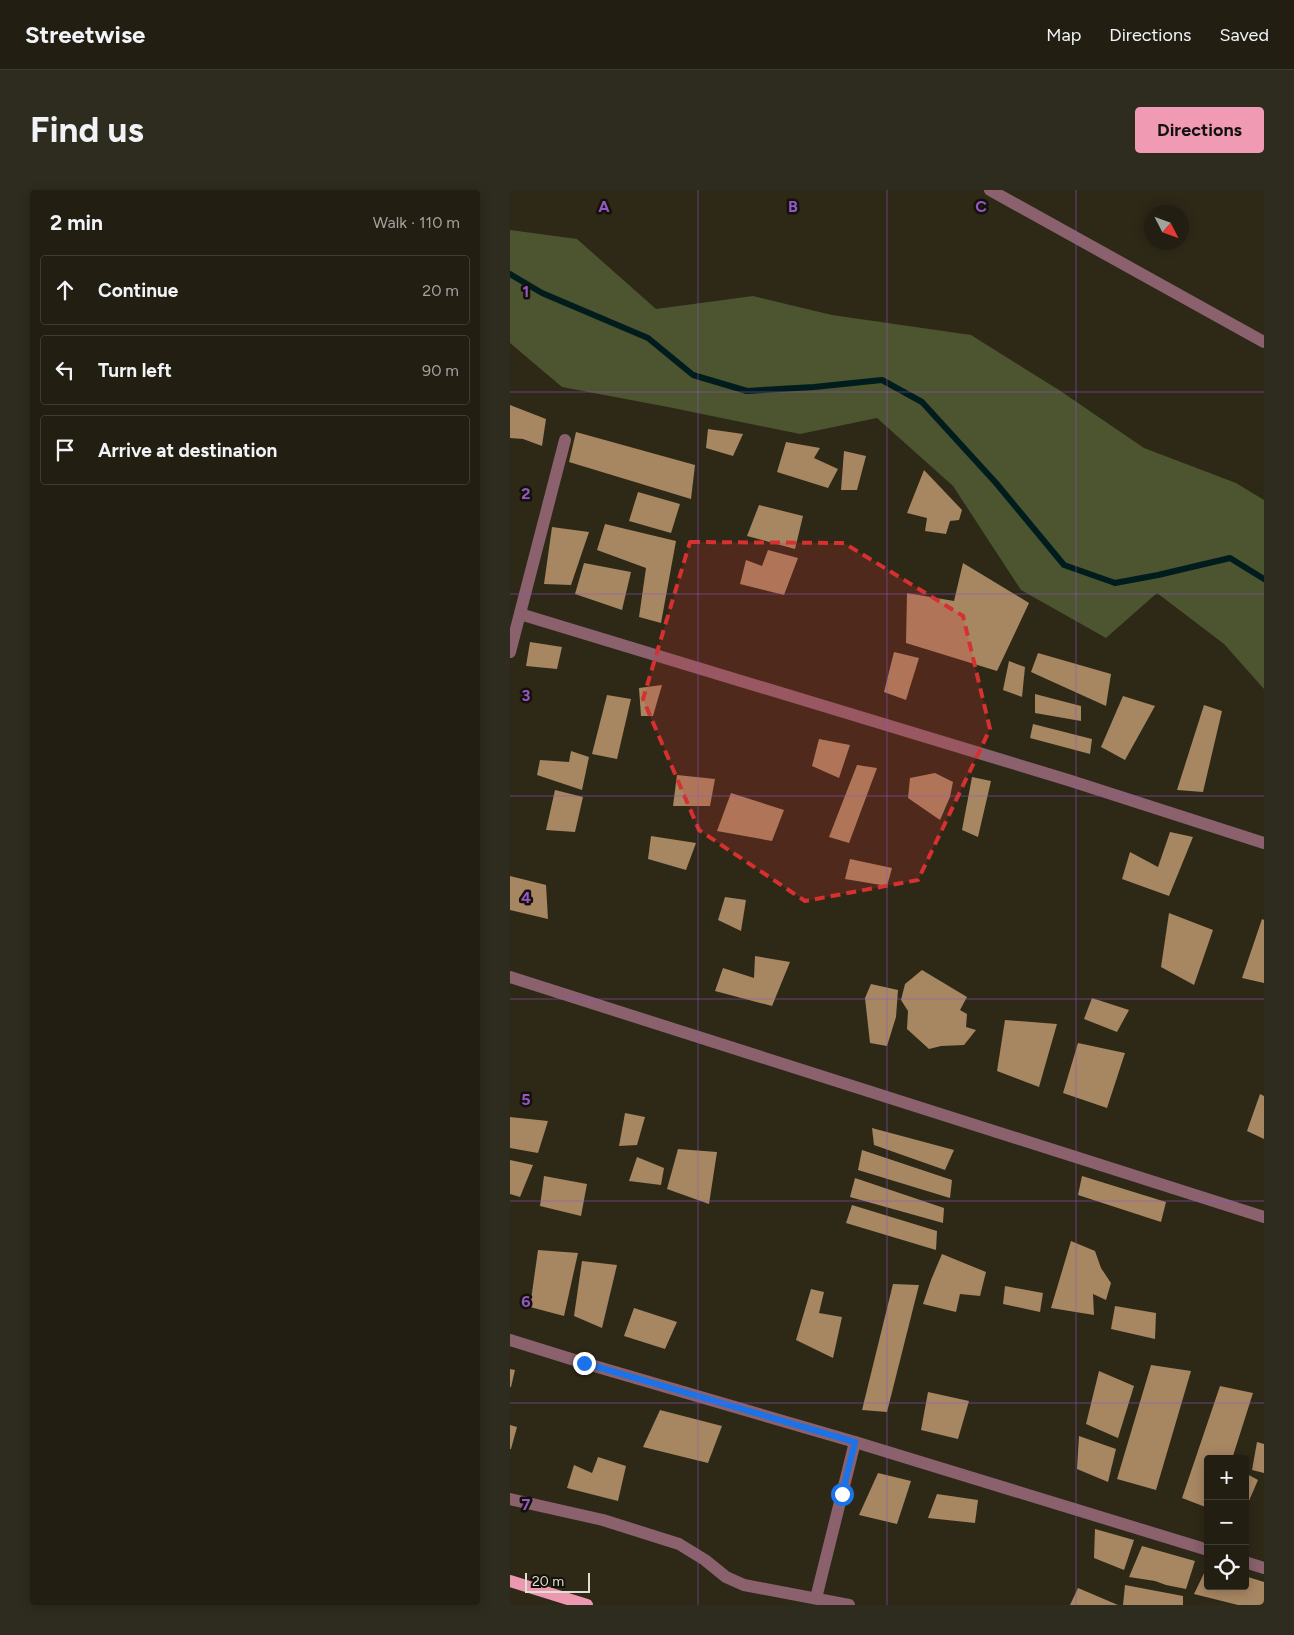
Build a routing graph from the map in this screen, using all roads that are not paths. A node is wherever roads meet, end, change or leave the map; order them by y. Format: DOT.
graph roads {
  1 [pos="990,190"];
  2 [pos="1264,342"];
  3 [pos="565,440"];
  4 [pos="520,614"];
  5 [pos="510,652"];
  6 [pos="1264,843"];
  7 [pos="510,977"];
  8 [pos="1264,1217"];
  9 [pos="510,1340"];
  10 [pos="855,1442"];
  11 [pos="510,1499"];
  12 [pos="1204,1549"];
  13 [pos="1249,1563"];
  14 [pos="1264,1568"];
  15 [pos="510,1581"];
  16 [pos="816,1598"];
  17 [pos="587,1605"];
  18 [pos="850,1605"];
  1 -- 2 [label="street"];
  3 -- 4 [label="street"];
  4 -- 5 [label="street"];
  4 -- 6 [label="street"];
  7 -- 8 [label="street"];
  9 -- 10 [label="street"];
  10 -- 12 [label="street"];
  10 -- 16 [label="street"];
  11 -- 16 [label="street"];
  13 -- 14 [label="street"];
  15 -- 17 [label="main road"];
  16 -- 18 [label="street"];
}
